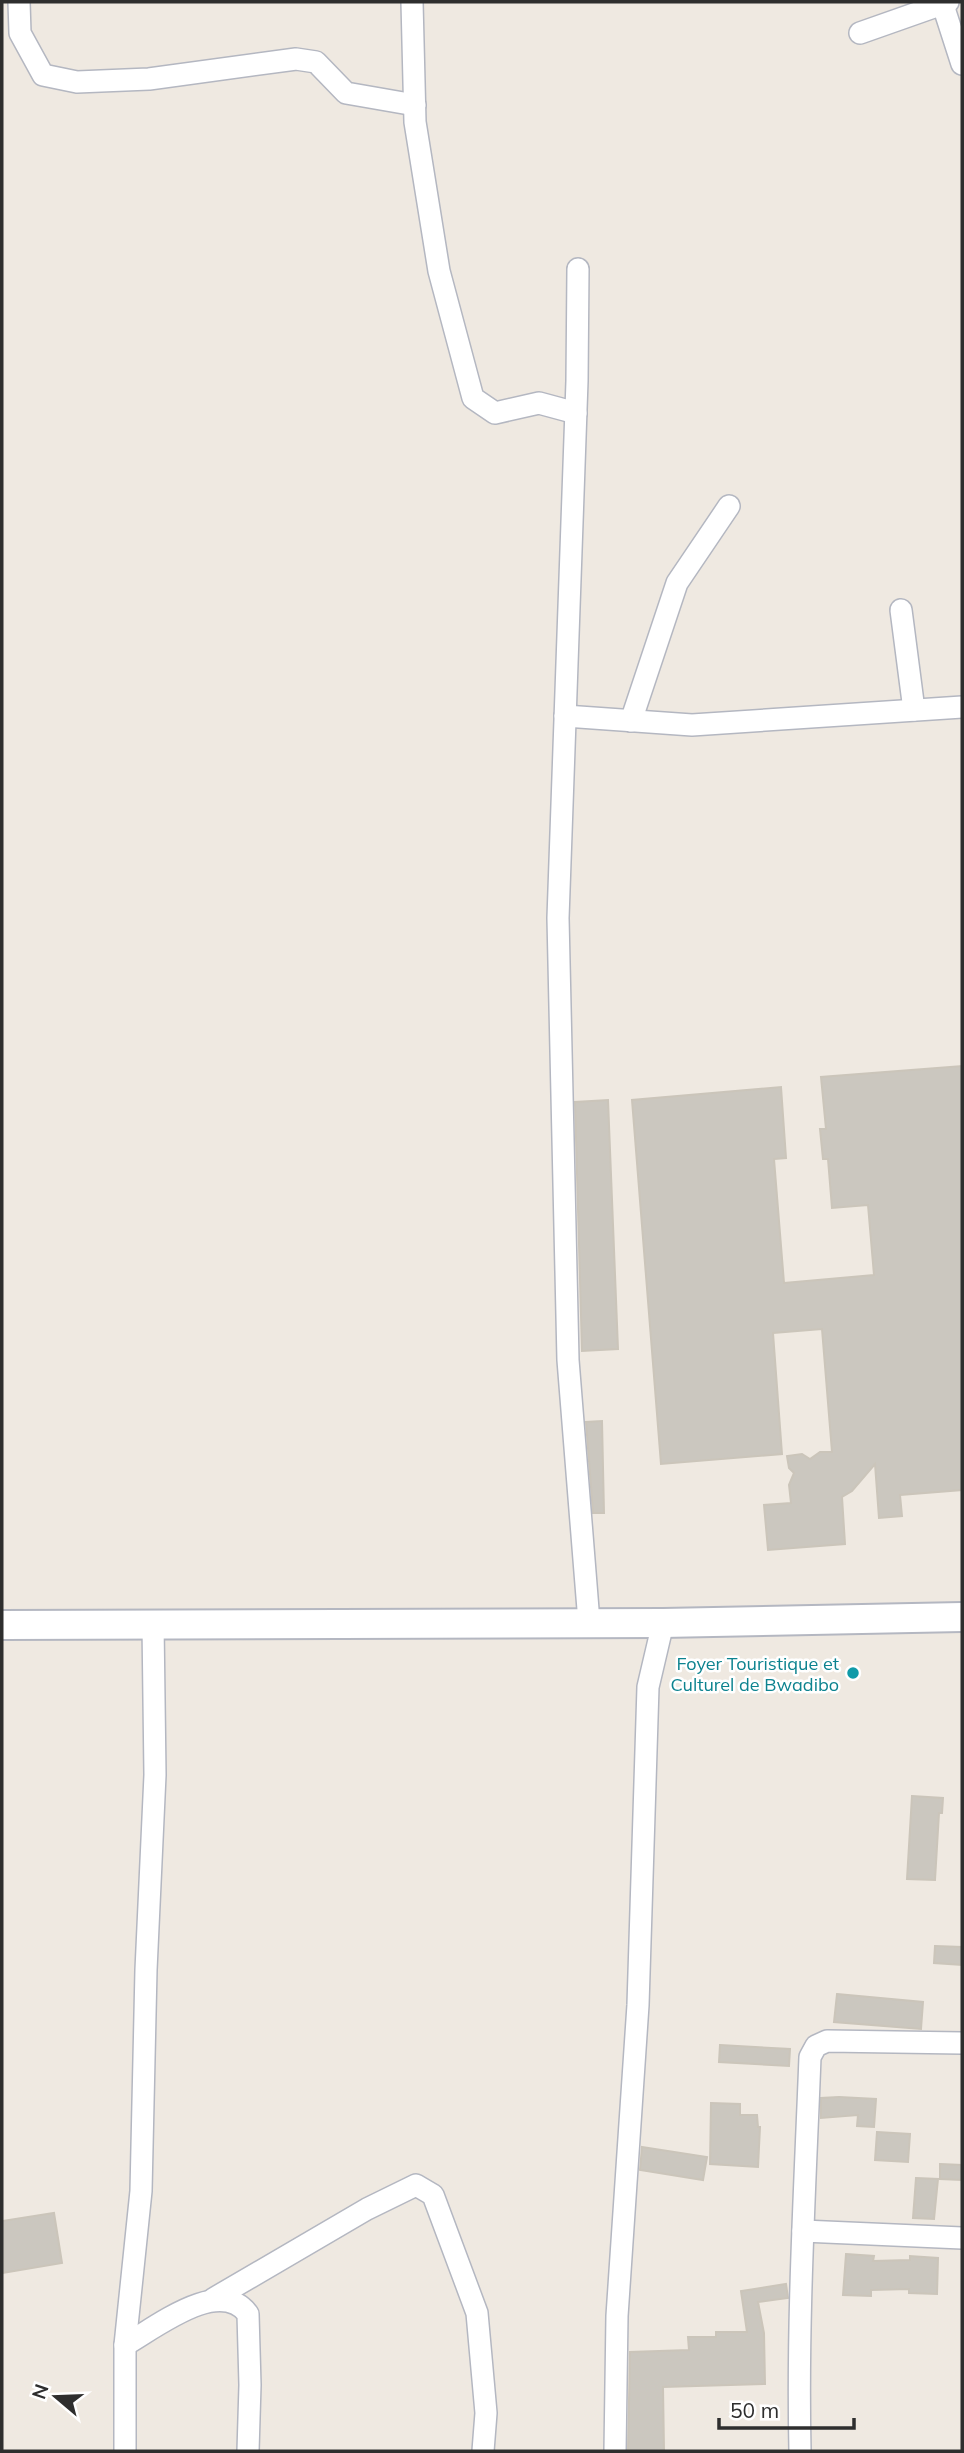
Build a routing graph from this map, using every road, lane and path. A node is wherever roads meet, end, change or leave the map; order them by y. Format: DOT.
graph roads {
  1 [pos="19,2"];
  2 [pos="412,2"];
  3 [pos="944,2"];
  4 [pos="860,33"];
  5 [pos="962,64"];
  6 [pos="415,105"];
  7 [pos="578,269"];
  8 [pos="576,413"];
  9 [pos="729,506"];
  10 [pos="901,610"];
  11 [pos="962,707"];
  12 [pos="914,710"];
  13 [pos="565,716"];
  14 [pos="631,721"];
  15 [pos="962,1617"];
  16 [pos="589,1622"];
  17 [pos="663,1623"];
  18 [pos="153,1624"];
  19 [pos="2,1625"];
  20 [pos="962,2043"];
  21 [pos="803,2231"];
  22 [pos="962,2238"];
  23 [pos="213,2299"];
  24 [pos="125,2345"];
  25 [pos="125,2451"];
  26 [pos="248,2451"];
  27 [pos="482,2451"];
  28 [pos="615,2451"];
  29 [pos="800,2451"];
  1 -- 6 [label="street"];
  2 -- 6 [label="street"];
  3 -- 4 [label="street"];
  3 -- 5 [label="street"];
  6 -- 8 [label="street"];
  7 -- 8 [label="street"];
  8 -- 13 [label="street"];
  9 -- 14 [label="street"];
  10 -- 12 [label="street"];
  11 -- 12 [label="street"];
  12 -- 14 [label="street"];
  13 -- 14 [label="street"];
  13 -- 16 [label="street"];
  15 -- 17 [label="main road"];
  16 -- 17 [label="main road"];
  16 -- 18 [label="main road"];
  17 -- 28 [label="street"];
  18 -- 19 [label="main road"];
  18 -- 24 [label="street"];
  20 -- 21 [label="street"];
  21 -- 22 [label="street"];
  21 -- 29 [label="street"];
  23 -- 24 [label="street"];
  23 -- 26 [label="street"];
  23 -- 27 [label="street"];
  24 -- 25 [label="street"];
}
